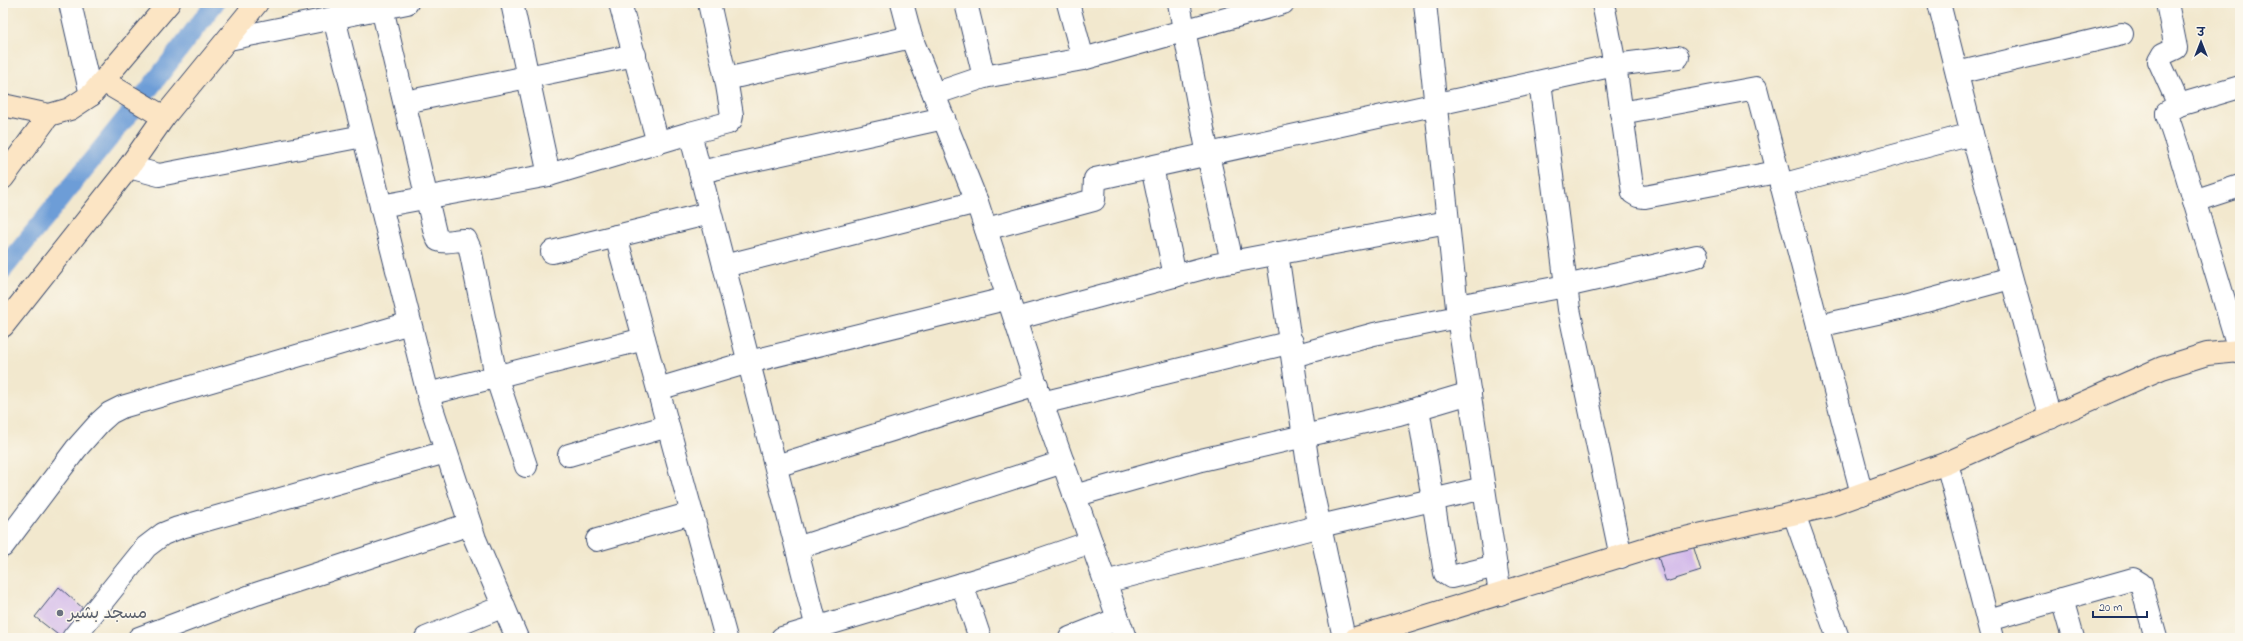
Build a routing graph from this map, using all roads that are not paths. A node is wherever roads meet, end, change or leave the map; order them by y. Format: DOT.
graph roads {
  1 [pos="70,3"];
  2 [pos="169,3"];
  3 [pos="257,3"];
  4 [pos="407,3"];
  5 [pos="512,3"];
  6 [pos="620,3"];
  7 [pos="710,3"];
  8 [pos="902,3"];
  9 [pos="966,3"];
  10 [pos="1068,3"];
  11 [pos="1180,3"];
  12 [pos="1283,3"];
  13 [pos="1425,3"];
  14 [pos="1603,3"];
  15 [pos="1939,3"];
  16 [pos="2167,3"];
  17 [pos="382,8"];
  18 [pos="334,18"];
  19 [pos="1185,29"];
  20 [pos="2122,34"];
  21 [pos="911,37"];
  22 [pos="229,39"];
  23 [pos="635,55"];
  24 [pos="1678,57"];
  25 [pos="1083,59"];
  26 [pos="1615,65"];
  27 [pos="1957,73"];
  28 [pos="528,76"];
  29 [pos="984,77"];
  30 [pos="726,79"];
  31 [pos="1540,82"];
  32 [pos="2240,87"];
  33 [pos="104,88"];
  34 [pos="934,94"];
  35 [pos="404,102"];
  36 [pos="3,105"];
  37 [pos="1436,105"];
  38 [pos="2179,105"];
  39 [pos="1622,113"];
  40 [pos="159,114"];
  41 [pos="49,115"];
  42 [pos="944,118"];
  43 [pos="690,133"];
  44 [pos="1972,134"];
  45 [pos="363,136"];
  46 [pos="658,143"];
  47 [pos="1208,155"];
  48 [pos="129,167"];
  49 [pos="1152,167"];
  50 [pos="700,172"];
  51 [pos="550,175"];
  52 [pos="3,178"];
  53 [pos="1779,179"];
  54 [pos="2240,186"];
  55 [pos="428,198"];
  56 [pos="2194,201"];
  57 [pos="977,202"];
  58 [pos="381,206"];
  59 [pos="710,213"];
  60 [pos="1448,222"];
  61 [pos="986,229"];
  62 [pos="616,236"];
  63 [pos="552,252"];
  64 [pos="1278,253"];
  65 [pos="1697,256"];
  66 [pos="1232,262"];
  67 [pos="724,266"];
  68 [pos="1175,276"];
  69 [pos="2011,278"];
  70 [pos="1566,286"];
  71 [pos="1008,298"];
  72 [pos="1458,312"];
  73 [pos="1015,319"];
  74 [pos="410,323"];
  75 [pos="3,326"];
  76 [pos="1818,326"];
  77 [pos="644,339"];
  78 [pos="1292,349"];
  79 [pos="2240,352"];
  80 [pos="749,362"];
  81 [pos="496,376"];
  82 [pos="658,389"];
  83 [pos="1470,393"];
  84 [pos="428,394"];
  85 [pos="1039,394"];
  86 [pos="1418,408"];
  87 [pos="2050,418"];
  88 [pos="668,426"];
  89 [pos="1304,436"];
  90 [pos="446,452"];
  91 [pos="569,455"];
  92 [pos="1063,462"];
  93 [pos="1947,464"];
  94 [pos="526,466"];
  95 [pos="776,466"];
  96 [pos="1484,488"];
  97 [pos="1862,494"];
  98 [pos="1074,496"];
  99 [pos="1433,500"];
  100 [pos="692,512"];
  101 [pos="1794,514"];
  102 [pos="470,524"];
  103 [pos="1320,526"];
  104 [pos="597,540"];
  105 [pos="1091,542"];
  106 [pos="3,546"];
  107 [pos="797,548"];
  108 [pos="1621,556"];
  109 [pos="1496,566"];
  110 [pos="1105,582"];
  111 [pos="962,584"];
  112 [pos="1500,594"];
  113 [pos="2062,599"];
  114 [pos="504,606"];
  115 [pos="817,628"];
  116 [pos="1122,628"];
  117 [pos="1990,629"];
  118 [pos="73,638"];
  119 [pos="139,638"];
  120 [pos="426,638"];
  121 [pos="518,638"];
  122 [pos="726,638"];
  123 [pos="782,638"];
  124 [pos="980,638"];
  125 [pos="1070,638"];
  126 [pos="1344,638"];
  127 [pos="1356,638"];
  128 [pos="1838,638"];
  129 [pos="2073,638"];
  130 [pos="2156,638"];
  1 -- 33 [label="street"];
  2 -- 33 [label="street"];
  3 -- 22 [label="street"];
  4 -- 17 [label="street"];
  5 -- 28 [label="street"];
  6 -- 23 [label="street"];
  7 -- 30 [label="street"];
  8 -- 21 [label="street"];
  9 -- 29 [label="street"];
  10 -- 25 [label="street"];
  11 -- 19 [label="street"];
  12 -- 19 [label="street"];
  13 -- 37 [label="street"];
  14 -- 26 [label="street"];
  15 -- 27 [label="street"];
  16 -- 38 [label="street"];
  17 -- 18 [label="street"];
  17 -- 35 [label="street"];
  18 -- 22 [label="street"];
  18 -- 45 [label="street"];
  19 -- 25 [label="street"];
  19 -- 47 [label="street"];
  20 -- 27 [label="street"];
  21 -- 30 [label="street"];
  21 -- 34 [label="street"];
  22 -- 40 [label="street"];
  23 -- 28 [label="street"];
  23 -- 46 [label="street"];
  24 -- 26 [label="street"];
  25 -- 29 [label="street"];
  26 -- 31 [label="street"];
  26 -- 39 [label="street"];
  27 -- 44 [label="street"];
  28 -- 35 [label="street"];
  28 -- 51 [label="street"];
  29 -- 34 [label="street"];
  30 -- 43 [label="street"];
  31 -- 37 [label="street"];
  31 -- 70 [label="street"];
  32 -- 38 [label="street"];
  33 -- 40 [label="street"];
  33 -- 41 [label="street"];
  34 -- 42 [label="street"];
  35 -- 55 [label="street"];
  36 -- 41 [label="street"];
  37 -- 47 [label="street"];
  37 -- 60 [label="street"];
  38 -- 56 [label="street"];
  39 -- 53 [label="street"];
  39 -- 53 [label="street"];
  40 -- 48 [label="street"];
  41 -- 52 [label="street"];
  42 -- 50 [label="street"];
  42 -- 57 [label="street"];
  43 -- 46 [label="street"];
  43 -- 50 [label="street"];
  44 -- 53 [label="street"];
  44 -- 69 [label="street"];
  45 -- 48 [label="street"];
  45 -- 58 [label="street"];
  46 -- 51 [label="street"];
  47 -- 49 [label="street"];
  47 -- 66 [label="street"];
  48 -- 75 [label="street"];
  49 -- 61 [label="street"];
  49 -- 68 [label="street"];
  50 -- 59 [label="street"];
  51 -- 55 [label="street"];
  53 -- 76 [label="street"];
  54 -- 56 [label="street"];
  55 -- 58 [label="street"];
  55 -- 81 [label="street"];
  56 -- 79 [label="street"];
  57 -- 61 [label="street"];
  57 -- 67 [label="street"];
  58 -- 74 [label="street"];
  59 -- 62 [label="street"];
  59 -- 67 [label="street"];
  60 -- 64 [label="street"];
  60 -- 72 [label="street"];
  61 -- 71 [label="street"];
  62 -- 63 [label="street"];
  62 -- 77 [label="street"];
  64 -- 66 [label="street"];
  64 -- 78 [label="street"];
  65 -- 70 [label="street"];
  66 -- 68 [label="street"];
  67 -- 80 [label="street"];
  68 -- 73 [label="street"];
  69 -- 76 [label="street"];
  69 -- 87 [label="street"];
  70 -- 72 [label="street"];
  70 -- 108 [label="street"];
  71 -- 73 [label="street"];
  71 -- 80 [label="street"];
  72 -- 78 [label="street"];
  72 -- 83 [label="street"];
  73 -- 85 [label="street"];
  74 -- 84 [label="street"];
  74 -- 106 [label="street"];
  76 -- 97 [label="street"];
  77 -- 81 [label="street"];
  77 -- 82 [label="street"];
  78 -- 85 [label="street"];
  78 -- 89 [label="street"];
  79 -- 87 [label="street"];
  80 -- 82 [label="street"];
  80 -- 95 [label="street"];
  81 -- 84 [label="street"];
  81 -- 94 [label="street"];
  82 -- 88 [label="street"];
  83 -- 86 [label="street"];
  83 -- 96 [label="street"];
  84 -- 90 [label="street"];
  85 -- 92 [label="street"];
  85 -- 95 [label="street"];
  86 -- 89 [label="street"];
  86 -- 99 [label="street"];
  87 -- 93 [label="street"];
  88 -- 91 [label="street"];
  88 -- 100 [label="street"];
  89 -- 98 [label="street"];
  89 -- 103 [label="street"];
  90 -- 102 [label="street"];
  90 -- 118 [label="street"];
  92 -- 98 [label="street"];
  92 -- 107 [label="street"];
  93 -- 97 [label="street"];
  93 -- 117 [label="street"];
  95 -- 107 [label="street"];
  96 -- 99 [label="street"];
  96 -- 109 [label="street"];
  97 -- 101 [label="street"];
  98 -- 105 [label="street"];
  99 -- 103 [label="street"];
  99 -- 109 [label="street"];
  100 -- 104 [label="street"];
  100 -- 122 [label="street"];
  101 -- 108 [label="street"];
  101 -- 128 [label="street"];
  102 -- 114 [label="street"];
  102 -- 119 [label="street"];
  103 -- 110 [label="street"];
  103 -- 126 [label="street"];
  105 -- 110 [label="street"];
  105 -- 111 [label="street"];
  107 -- 115 [label="street"];
  108 -- 112 [label="street"];
  109 -- 112 [label="street"];
  110 -- 116 [label="street"];
  111 -- 115 [label="street"];
  111 -- 124 [label="street"];
  112 -- 127 [label="street"];
  113 -- 117 [label="street"];
  113 -- 129 [label="street"];
  113 -- 130 [label="street"];
  114 -- 120 [label="street"];
  114 -- 121 [label="street"];
  115 -- 123 [label="street"];
  116 -- 125 [label="street"];
}
